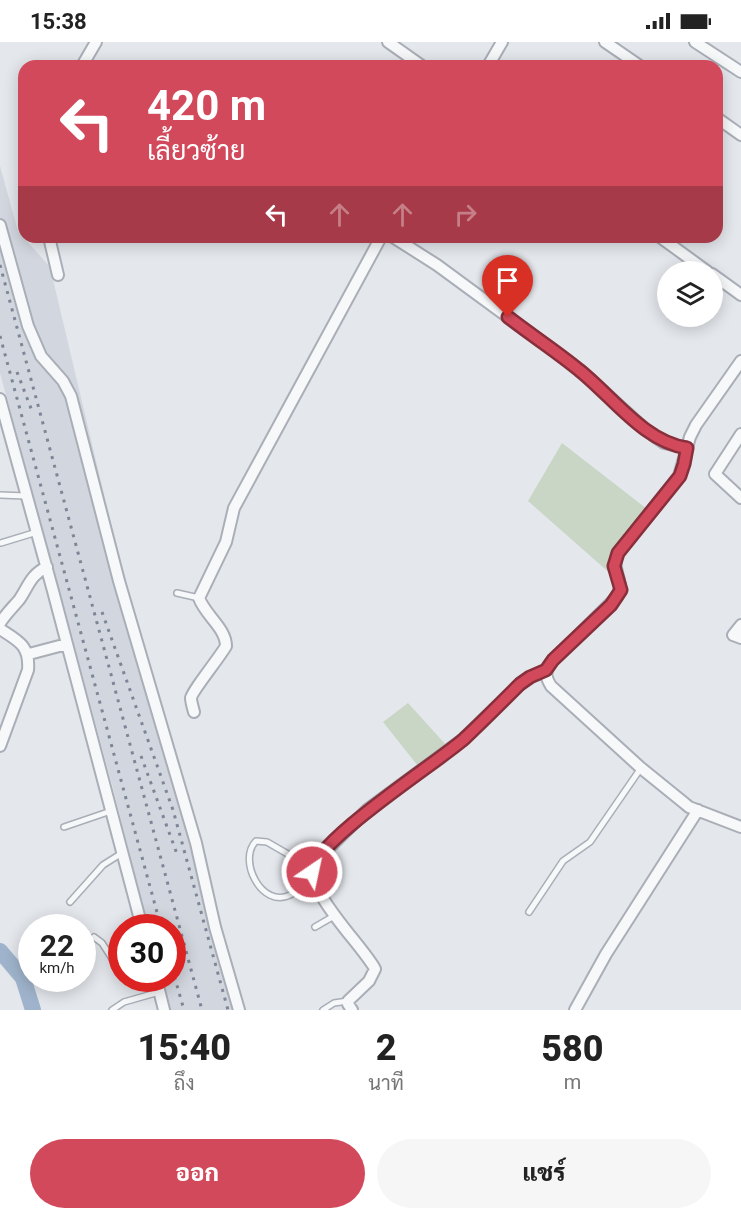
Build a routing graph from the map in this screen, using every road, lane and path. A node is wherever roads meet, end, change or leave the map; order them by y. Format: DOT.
graph roads {
  1 [pos="96,42"];
  2 [pos="388,42"];
  3 [pos="502,42"];
  4 [pos="605,42"];
  5 [pos="695,42"];
  6 [pos="86,60"];
  7 [pos="414,60"];
  8 [pos="492,60"];
  9 [pos="631,60"];
  10 [pos="723,60"];
  11 [pos="723,60"];
  12 [pos="741,72"];
  13 [pos="723,122"];
  14 [pos="741,135"];
  15 [pos="0,225"];
  16 [pos="50,243"];
  17 [pos="378,243"];
  18 [pos="402,243"];
  19 [pos="668,243"];
  20 [pos="693,261"];
  21 [pos="58,275"];
  22 [pos="723,282"];
  23 [pos="741,295"];
  24 [pos="741,362"];
  25 [pos="0,399"];
  26 [pos="741,434"];
  27 [pos="687,448"];
  28 [pos="0,495"];
  29 [pos="26,496"];
  30 [pos="741,498"];
  31 [pos="37,532"];
  32 [pos="1,543"];
  33 [pos="46,567"];
  34 [pos="177,593"];
  35 [pos="199,598"];
  36 [pos="0,623"];
  37 [pos="741,625"];
  38 [pos="0,629"];
  39 [pos="741,638"];
  40 [pos="67,644"];
  41 [pos="29,654"];
  42 [pos="546,670"];
  43 [pos="194,712"];
  44 [pos="0,746"];
  45 [pos="640,768"];
  46 [pos="698,810"];
  47 [pos="111,811"];
  48 [pos="741,827"];
  49 [pos="64,828"];
  50 [pos="122,853"];
  51 [pos="312,870"];
  52 [pos="70,902"];
  53 [pos="529,912"];
  54 [pos="138,914"];
  55 [pos="334,916"];
  56 [pos="315,927"];
  57 [pos="96,938"];
  58 [pos="108,952"];
  59 [pos="159,992"];
  60 [pos="348,1006"];
  61 [pos="112,1010"];
  62 [pos="164,1010"];
  63 [pos="239,1010"];
  64 [pos="323,1010"];
  65 [pos="574,1010"];
  1 -- 6 [label="street"];
  2 -- 7 [label="street"];
  3 -- 8 [label="street"];
  4 -- 9 [label="street"];
  5 -- 11 [label="street"];
  10 -- 12 [label="street"];
  13 -- 14 [label="street"];
  15 -- 63 [label="street"];
  16 -- 21 [label="street"];
  17 -- 35 [label="street"];
  18 -- 27 [label="street"];
  19 -- 20 [label="street"];
  22 -- 23 [label="street"];
  24 -- 27 [label="street"];
  25 -- 29 [label="street"];
  26 -- 30 [label="street"];
  27 -- 42 [label="street"];
  28 -- 29 [label="lane"];
  29 -- 31 [label="street"];
  31 -- 32 [label="lane"];
  31 -- 33 [label="street"];
  33 -- 36 [label="street"];
  33 -- 40 [label="street"];
  34 -- 35 [label="lane"];
  35 -- 43 [label="street"];
  37 -- 39 [label="street"];
  38 -- 41 [label="street"];
  40 -- 41 [label="street"];
  40 -- 47 [label="street"];
  41 -- 44 [label="street"];
  42 -- 45 [label="street"];
  42 -- 51 [label="street"];
  45 -- 46 [label="street"];
  45 -- 53 [label="lane"];
  46 -- 48 [label="street"];
  46 -- 65 [label="street"];
  47 -- 49 [label="lane"];
  47 -- 50 [label="street"];
  50 -- 52 [label="lane"];
  50 -- 54 [label="street"];
  51 -- 51 [label="lane"];
  51 -- 55 [label="street"];
  55 -- 56 [label="lane"];
  55 -- 60 [label="street"];
  57 -- 58 [label="lane"];
  59 -- 61 [label="lane"];
  59 -- 62 [label="street"];
  60 -- 64 [label="lane"];
}
